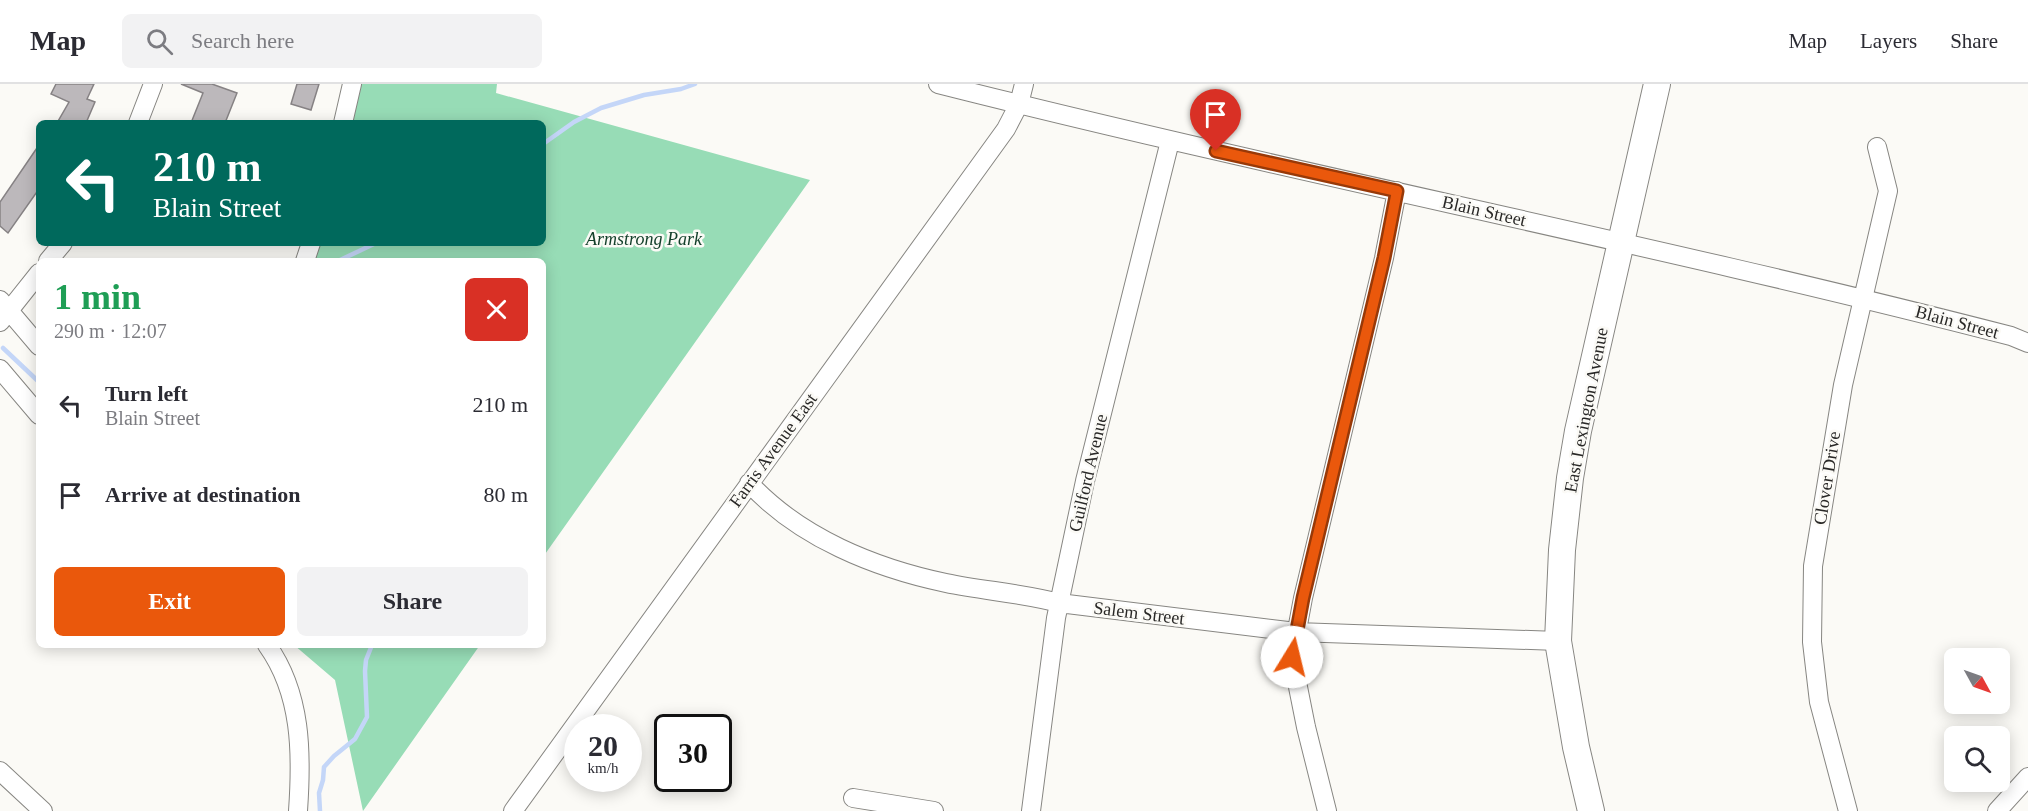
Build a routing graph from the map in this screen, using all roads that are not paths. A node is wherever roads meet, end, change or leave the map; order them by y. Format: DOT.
graph roads {
  1 [pos="153,84"];
  2 [pos="352,84"];
  3 [pos="938,84"];
  4 [pos="1024,84"];
  5 [pos="1657,84"];
  6 [pos="1018,104"];
  7 [pos="139,120"];
  8 [pos="344,120"];
  9 [pos="1170,141"];
  10 [pos="1877,147"];
  11 [pos="1397,191"];
  12 [pos="1621,243"];
  13 [pos="60,246"];
  14 [pos="50,258"];
  15 [pos="36,276"];
  16 [pos="1864,298"];
  17 [pos="3,311"];
  18 [pos="36,343"];
  19 [pos="2028,343"];
  20 [pos="0,369"];
  21 [pos="36,411"];
  22 [pos="749,483"];
  23 [pos="1059,603"];
  24 [pos="1296,632"];
  25 [pos="1558,641"];
  26 [pos="269,648"];
  27 [pos="1,774"];
  28 [pos="2028,777"];
  29 [pos="854,798"];
  30 [pos="43,811"];
  31 [pos="298,811"];
  32 [pos="513,811"];
  33 [pos="934,811"];
  34 [pos="1031,811"];
  35 [pos="1327,811"];
  36 [pos="1591,811"];
  37 [pos="1848,811"];
  38 [pos="1997,811"];
  1 -- 7 [label="street"];
  2 -- 8 [label="street"];
  3 -- 6 [label="street, Blain Street"];
  4 -- 6 [label="street, Farris Avenue East"];
  5 -- 12 [label="main road, East Lexington Avenue"];
  6 -- 9 [label="street, Blain Street"];
  6 -- 22 [label="street, Farris Avenue East"];
  9 -- 11 [label="street, Blain Street"];
  9 -- 23 [label="street, Guilford Avenue"];
  10 -- 16 [label="street, Clover Drive"];
  11 -- 12 [label="street, Blain Street"];
  11 -- 24 [label="street"];
  12 -- 16 [label="street, Blain Street"];
  12 -- 25 [label="main road, East Lexington Avenue"];
  13 -- 14 [label="street"];
  15 -- 17 [label="street"];
  16 -- 19 [label="street, Blain Street"];
  16 -- 37 [label="street, Clover Drive"];
  17 -- 18 [label="street"];
  20 -- 21 [label="street"];
  22 -- 23 [label="street, Salem Street"];
  22 -- 32 [label="street, Farris Avenue East"];
  23 -- 24 [label="street, Salem Street"];
  23 -- 34 [label="street, Guilford Avenue"];
  24 -- 25 [label="street, Salem Street"];
  24 -- 35 [label="street"];
  25 -- 36 [label="main road, East Lexington Avenue"];
  26 -- 31 [label="street"];
  27 -- 30 [label="street"];
  28 -- 38 [label="street"];
  29 -- 33 [label="street"];
}
